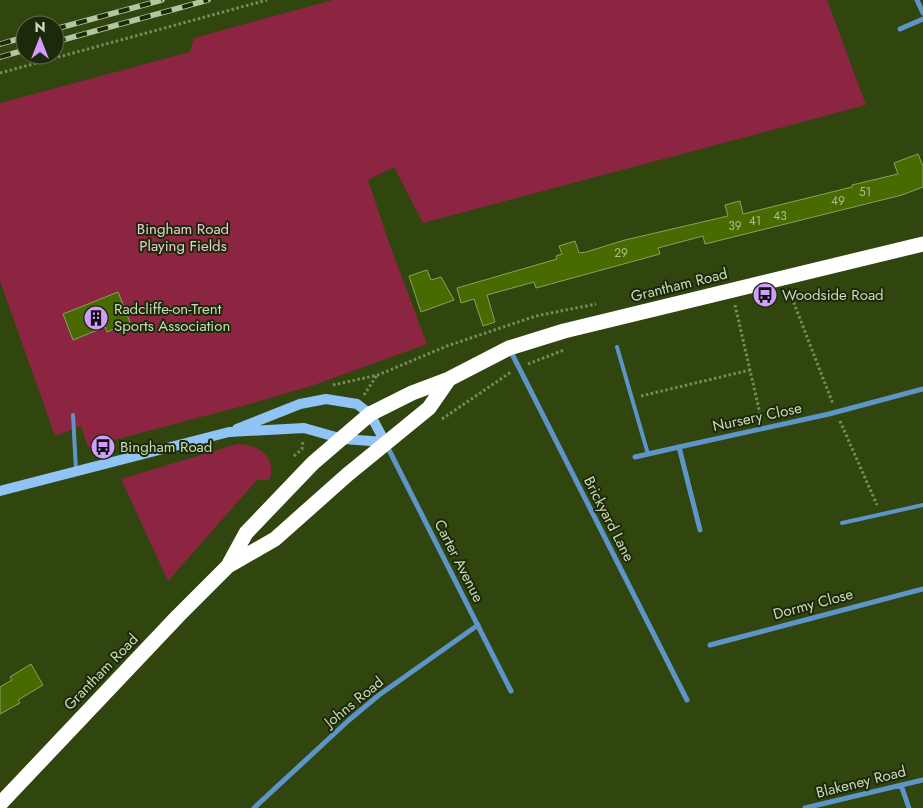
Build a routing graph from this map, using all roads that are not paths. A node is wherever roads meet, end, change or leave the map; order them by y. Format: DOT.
graph roads {
  1 [pos="917,0"];
  2 [pos="923,13"];
  3 [pos="923,19"];
  4 [pos="900,29"];
  5 [pos="923,244"];
  6 [pos="617,347"];
  7 [pos="509,348"];
  8 [pos="449,379"];
  9 [pos="923,389"];
  10 [pos="370,414"];
  11 [pos="72,415"];
  12 [pos="229,432"];
  13 [pos="343,439"];
  14 [pos="385,442"];
  15 [pos="680,447"];
  16 [pos="648,454"];
  17 [pos="635,457"];
  18 [pos="76,471"];
  19 [pos="0,491"];
  20 [pos="923,505"];
  21 [pos="842,523"];
  22 [pos="700,530"];
  23 [pos="228,566"];
  24 [pos="923,589"];
  25 [pos="478,625"];
  26 [pos="710,645"];
  27 [pos="511,691"];
  28 [pos="687,700"];
  29 [pos="923,780"];
  30 [pos="901,785"];
  31 [pos="0,804"];
  32 [pos="254,808"];
  33 [pos="805,808"];
  34 [pos="909,808"];
  1 -- 2 [label="street"];
  3 -- 4 [label="street"];
  5 -- 7 [label="highway, Grantham Road"];
  6 -- 16 [label="lane"];
  7 -- 8 [label="highway, Grantham Road"];
  7 -- 28 [label="street, Brickyard Lane"];
  8 -- 10 [label="highway, Grantham Road"];
  8 -- 14 [label="highway, Grantham Road"];
  9 -- 15 [label="street, Nursery Close"];
  10 -- 12 [label="street"];
  10 -- 13 [label="highway, Grantham Road"];
  10 -- 14 [label="street"];
  11 -- 18 [label="lane"];
  12 -- 13 [label="street"];
  12 -- 18 [label="street"];
  13 -- 14 [label="street"];
  13 -- 23 [label="highway, Grantham Road"];
  14 -- 23 [label="highway, Grantham Road"];
  14 -- 25 [label="street, Carter Avenue"];
  15 -- 16 [label="street, Nursery Close"];
  15 -- 22 [label="street"];
  16 -- 17 [label="street, Nursery Close"];
  18 -- 19 [label="street"];
  20 -- 21 [label="lane"];
  23 -- 31 [label="highway, Grantham Road"];
  24 -- 26 [label="street, Dormy Close"];
  25 -- 27 [label="street, Carter Avenue"];
  25 -- 32 [label="street, Johns Road"];
  29 -- 30 [label="street, Blakeney Road"];
  30 -- 33 [label="street, Blakeney Road"];
  30 -- 34 [label="street"];
}
